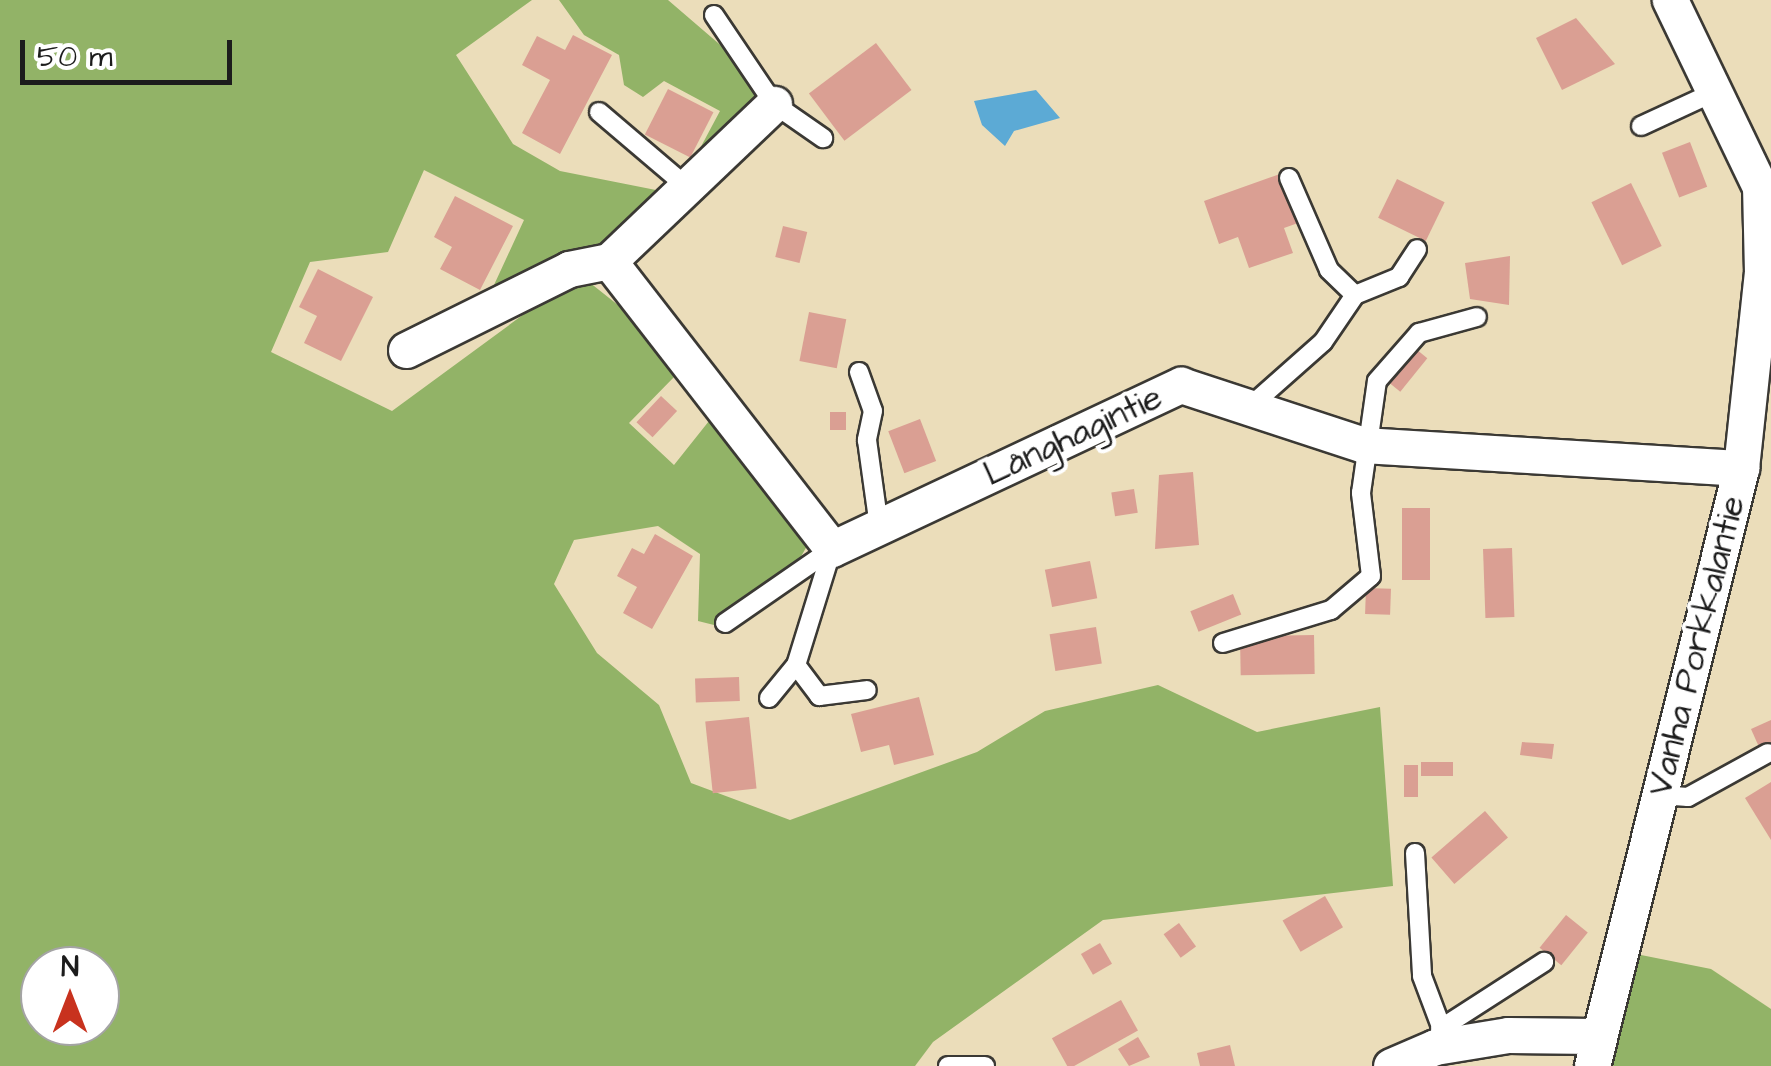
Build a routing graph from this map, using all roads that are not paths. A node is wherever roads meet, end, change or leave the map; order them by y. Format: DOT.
graph roads {
  1 [pos="1670,0"];
  2 [pos="714,15"];
  3 [pos="1720,90"];
  4 [pos="774,104"];
  5 [pos="599,112"];
  6 [pos="1641,126"];
  7 [pos="823,138"];
  8 [pos="1290,178"];
  9 [pos="687,187"];
  10 [pos="1768,228"];
  11 [pos="1416,249"];
  12 [pos="609,261"];
  13 [pos="1354,295"];
  14 [pos="1477,317"];
  15 [pos="406,350"];
  16 [pos="859,372"];
  17 [pos="1254,404"];
  18 [pos="1364,445"];
  19 [pos="1753,449"];
  20 [pos="879,527"];
  21 [pos="832,548"];
  22 [pos="726,624"];
  23 [pos="1223,643"];
  24 [pos="796,665"];
  25 [pos="867,690"];
  26 [pos="769,698"];
  27 [pos="1768,753"];
  28 [pos="1660,795"];
  29 [pos="1415,853"];
  30 [pos="1544,962"];
  31 [pos="1444,1037"];
  32 [pos="1594,1051"];
  33 [pos="948,1066"];
  34 [pos="985,1066"];
  35 [pos="1391,1066"];
  1 -- 3 [label="street, Vanha Porkkalantie"];
  2 -- 4 [label="lane"];
  3 -- 6 [label="lane"];
  3 -- 10 [label="street, Vanha Porkkalantie"];
  4 -- 7 [label="lane"];
  4 -- 9 [label="street"];
  5 -- 9 [label="lane"];
  8 -- 13 [label="lane"];
  9 -- 12 [label="street"];
  10 -- 19 [label="street, Vanha Porkkalantie"];
  11 -- 13 [label="lane"];
  12 -- 15 [label="street"];
  12 -- 21 [label="street"];
  13 -- 17 [label="lane"];
  14 -- 18 [label="lane"];
  16 -- 20 [label="lane"];
  17 -- 18 [label="street, Långhagintie"];
  17 -- 20 [label="street, Långhagintie"];
  18 -- 19 [label="street, Långhagintie"];
  18 -- 23 [label="lane"];
  19 -- 28 [label="street, Vanha Porkkalantie"];
  20 -- 21 [label="street, Långhagintie"];
  21 -- 22 [label="lane"];
  21 -- 24 [label="lane"];
  24 -- 25 [label="lane"];
  24 -- 26 [label="lane"];
  27 -- 28 [label="lane"];
  28 -- 32 [label="street, Vanha Porkkalantie"];
  29 -- 31 [label="lane"];
  30 -- 31 [label="lane"];
  31 -- 32 [label="street"];
  31 -- 35 [label="street"];
  33 -- 34 [label="lane"];
}
